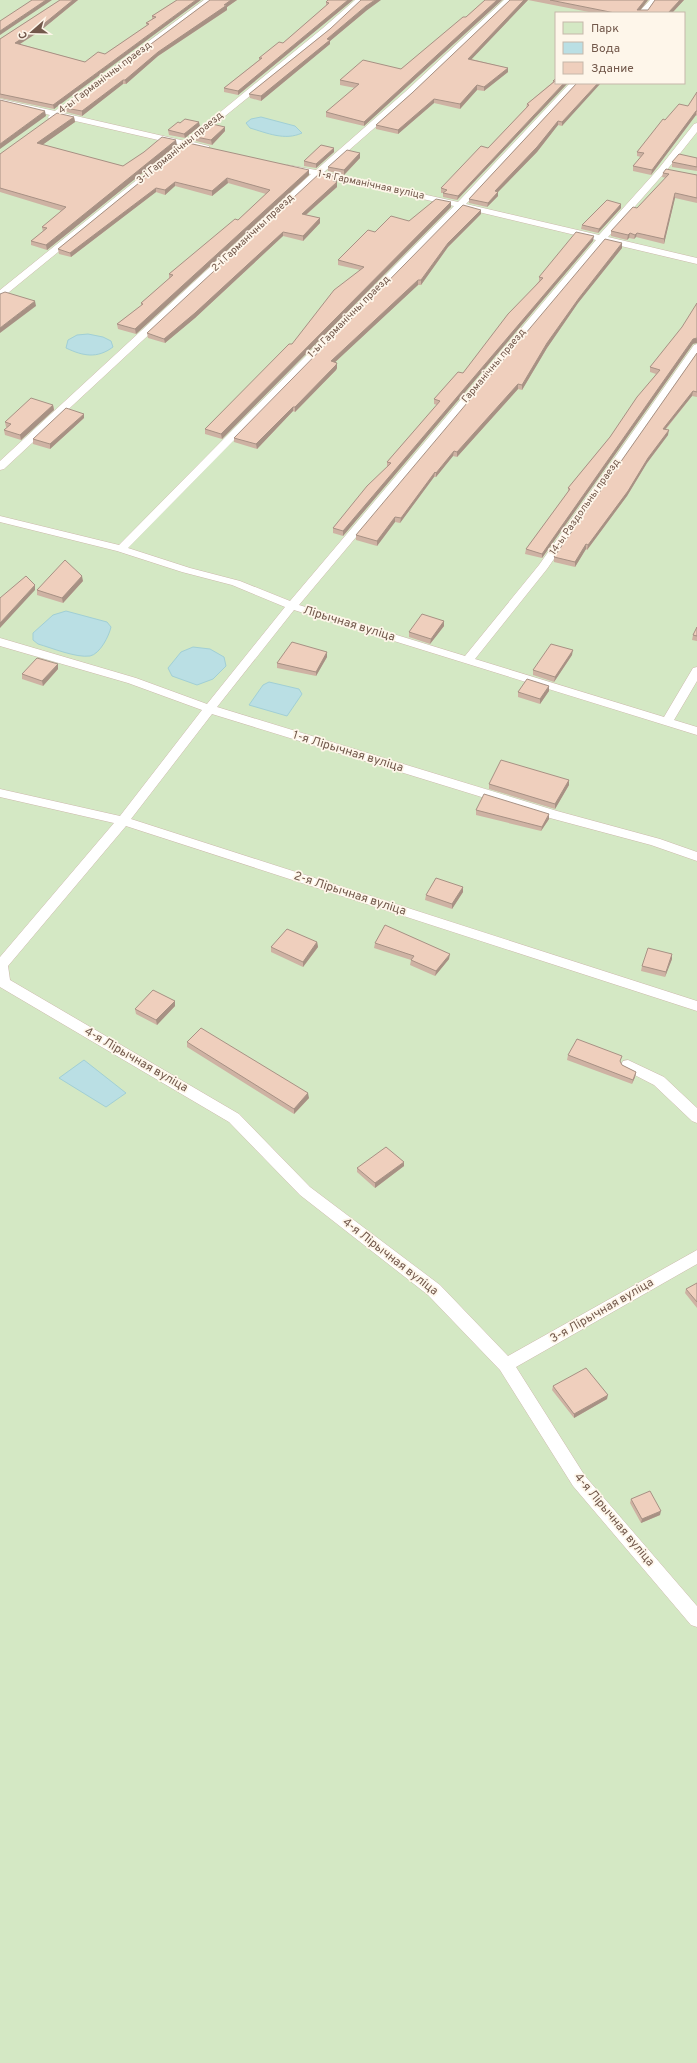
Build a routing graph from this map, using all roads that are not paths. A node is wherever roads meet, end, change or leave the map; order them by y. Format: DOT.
graph roads {
  1 [pos="209,0"];
  2 [pos="360,0"];
  3 [pos="508,0"];
  4 [pos="654,0"];
  5 [pos="643,12"];
  6 [pos="574,84"];
  7 [pos="0,101"];
  8 [pos="57,114"];
  9 [pos="44,123"];
  10 [pos="697,126"];
  11 [pos="186,143"];
  12 [pos="217,150"];
  13 [pos="279,164"];
  14 [pos="663,169"];
  15 [pos="677,172"];
  16 [pos="318,173"];
  17 [pos="460,205"];
  18 [pos="601,239"];
  19 [pos="697,261"];
  20 [pos="0,295"];
  21 [pos="697,347"];
  22 [pos="0,466"];
  23 [pos="0,519"];
  24 [pos="121,550"];
  25 [pos="292,606"];
  26 [pos="0,642"];
  27 [pos="467,661"];
  28 [pos="697,671"];
  29 [pos="208,709"];
  30 [pos="667,721"];
  31 [pos="697,730"];
  32 [pos="0,794"];
  33 [pos="122,821"];
  34 [pos="697,857"];
  35 [pos="4,983"];
  36 [pos="697,1006"];
  37 [pos="628,1065"];
  38 [pos="697,1117"];
  39 [pos="697,1256"];
  40 [pos="506,1366"];
  41 [pos="697,1619"];
  1 -- 8 [label="lane, 4-ы Гарманічны праезд"];
  2 -- 11 [label="lane, 3-і Гарманічны праезд"];
  3 -- 16 [label="lane, 2-і Гарманічны праезд"];
  4 -- 5 [label="lane"];
  6 -- 17 [label="lane, 1-ы Гарманічны праезд"];
  7 -- 8 [label="lane"];
  8 -- 9 [label="lane, 4-ы Гарманічны праезд"];
  8 -- 11 [label="lane"];
  10 -- 14 [label="lane, Гарманічны праезд"];
  11 -- 12 [label="lane"];
  11 -- 20 [label="lane, 3-і Гарманічны праезд"];
  13 -- 16 [label="lane, 1-я Гарманічная вуліца"];
  14 -- 15 [label="lane"];
  14 -- 18 [label="lane, Гарманічны праезд"];
  16 -- 17 [label="lane, 1-я Гарманічная вуліца"];
  16 -- 22 [label="lane, 2-і Гарманічны праезд"];
  17 -- 18 [label="lane, 1-я Гарманічная вуліца"];
  17 -- 24 [label="lane, 1-ы Гарманічны праезд"];
  18 -- 19 [label="lane, 1-я Гарманічная вуліца"];
  18 -- 25 [label="lane, Гарманічны праезд"];
  21 -- 27 [label="lane, 14-ы Раздольны праезд"];
  23 -- 24 [label="lane, Лірычная вуліца"];
  24 -- 25 [label="lane, Лірычная вуліца"];
  25 -- 27 [label="lane, Лірычная вуліца"];
  25 -- 29 [label="lane, Гарманічны праезд"];
  26 -- 29 [label="lane, 1-я Лірычная вуліца"];
  27 -- 30 [label="lane, Лірычная вуліца"];
  28 -- 30 [label="lane"];
  29 -- 33 [label="lane, Гарманічны праезд"];
  29 -- 34 [label="lane, 1-я Лірычная вуліца"];
  30 -- 31 [label="lane, Лірычная вуліца"];
  32 -- 33 [label="lane, 2-я Лірычная вуліца"];
  33 -- 35 [label="lane, Гарманічны праезд"];
  33 -- 36 [label="lane, 2-я Лірычная вуліца"];
  35 -- 40 [label="lane, 4-я Лірычная вуліца"];
  37 -- 38 [label="lane"];
  39 -- 40 [label="lane, 3-я Лірычная вуліца"];
  40 -- 41 [label="lane, 4-я Лірычная вуліца"];
}
